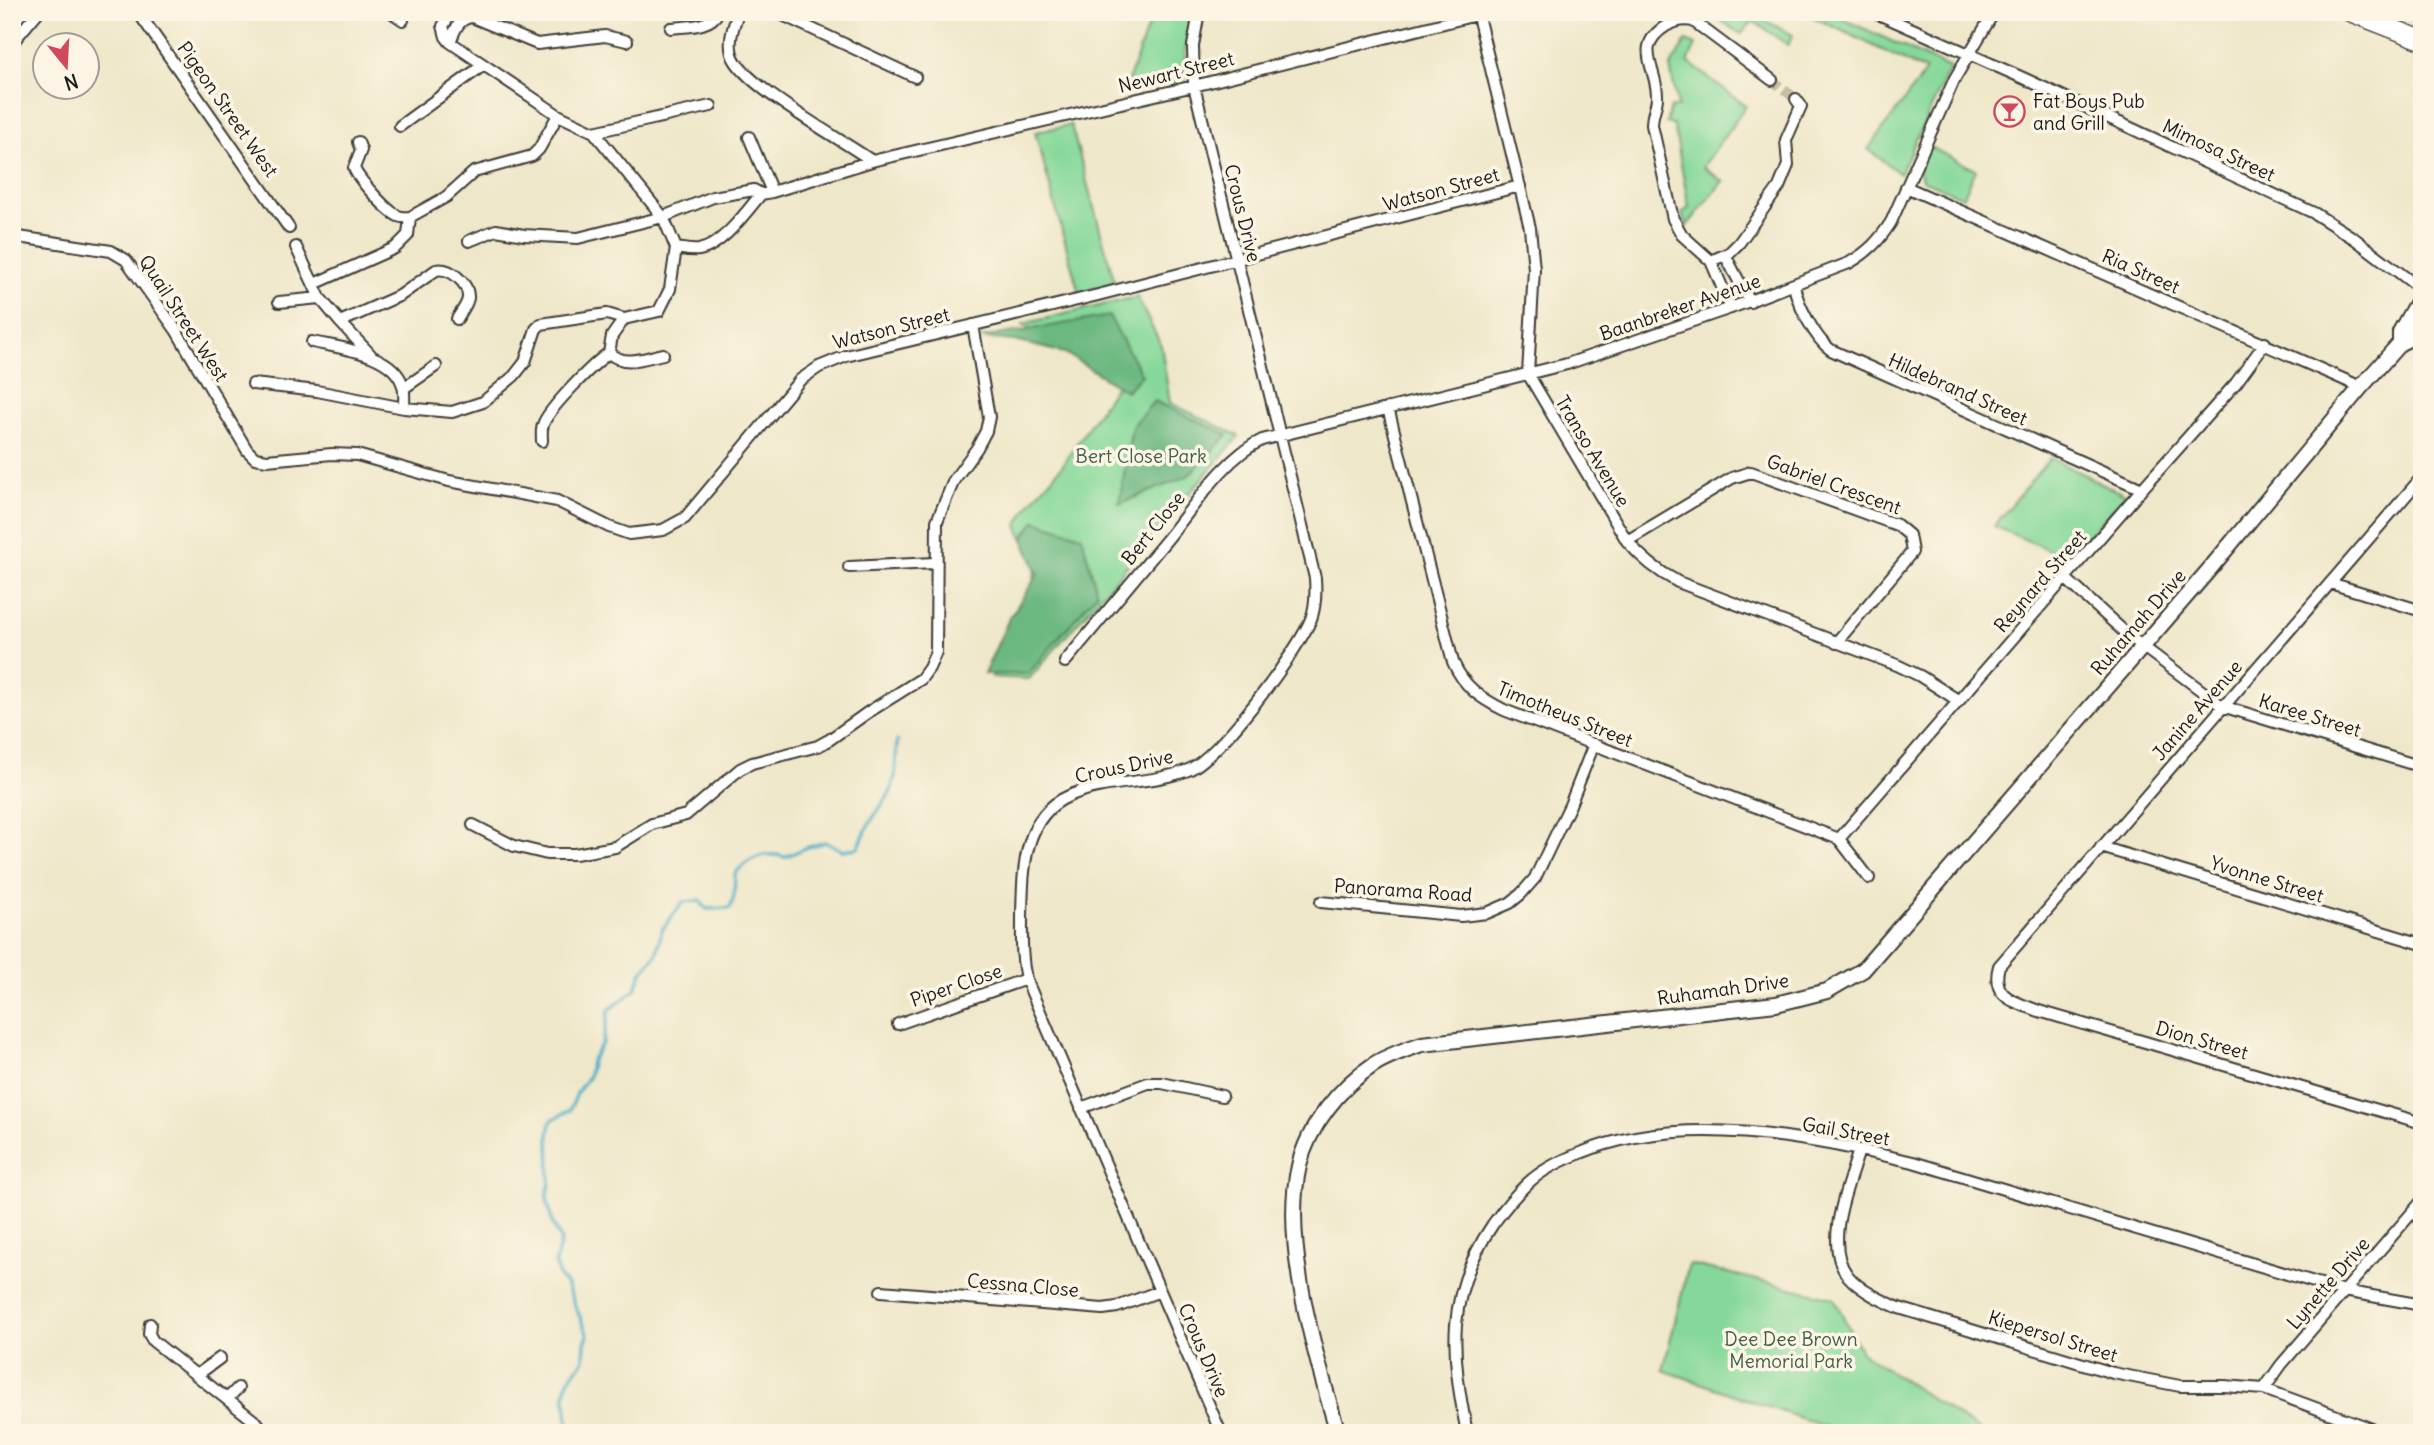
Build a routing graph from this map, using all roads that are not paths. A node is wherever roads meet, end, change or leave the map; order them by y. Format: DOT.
graph roads {
  1 [pos="38,12"];
  2 [pos="138,12"];
  3 [pos="391,12"];
  4 [pos="452,12"];
  5 [pos="718,12"];
  6 [pos="738,12"];
  7 [pos="776,12"];
  8 [pos="1199,12"];
  9 [pos="1994,12"];
  10 [pos="2350,12"];
  11 [pos="1481,13"];
  12 [pos="1875,13"];
  13 [pos="403,20"];
  14 [pos="2368,20"];
  15 [pos="671,28"];
  16 [pos="2422,40"];
  17 [pos="627,41"];
  18 [pos="450,42"];
  19 [pos="12,43"];
  20 [pos="2422,52"];
  21 [pos="1970,54"];
  22 [pos="482,66"];
  23 [pos="915,76"];
  24 [pos="1772,80"];
  25 [pos="1194,86"];
  26 [pos="1796,99"];
  27 [pos="711,106"];
  28 [pos="558,115"];
  29 [pos="400,126"];
  30 [pos="594,132"];
  31 [pos="749,137"];
  32 [pos="358,142"];
  33 [pos="872,161"];
  34 [pos="1520,186"];
  35 [pos="1906,187"];
  36 [pos="767,193"];
  37 [pos="410,217"];
  38 [pos="663,217"];
  39 [pos="289,228"];
  40 [pos="12,236"];
  41 [pos="469,241"];
  42 [pos="296,247"];
  43 [pos="676,248"];
  44 [pos="1725,255"];
  45 [pos="1236,260"];
  46 [pos="1711,261"];
  47 [pos="314,284"];
  48 [pos="1794,285"];
  49 [pos="2422,292"];
  50 [pos="320,298"];
  51 [pos="279,302"];
  52 [pos="1749,302"];
  53 [pos="1731,308"];
  54 [pos="457,319"];
  55 [pos="624,319"];
  56 [pos="340,322"];
  57 [pos="2422,324"];
  58 [pos="973,326"];
  59 [pos="312,342"];
  60 [pos="2265,343"];
  61 [pos="2400,343"];
  62 [pos="609,353"];
  63 [pos="370,354"];
  64 [pos="663,354"];
  65 [pos="436,366"];
  66 [pos="1528,374"];
  67 [pos="253,384"];
  68 [pos="2361,387"];
  69 [pos="404,388"];
  70 [pos="404,408"];
  71 [pos="1388,408"];
  72 [pos="1282,436"];
  73 [pos="542,442"];
  74 [pos="255,458"];
  75 [pos="2422,477"];
  76 [pos="2142,489"];
  77 [pos="1627,541"];
  78 [pos="935,563"];
  79 [pos="849,567"];
  80 [pos="2065,578"];
  81 [pos="2330,583"];
  82 [pos="2422,611"];
  83 [pos="1836,643"];
  84 [pos="2143,646"];
  85 [pos="1065,662"];
  86 [pos="1959,701"];
  87 [pos="2222,706"];
  88 [pos="1594,744"];
  89 [pos="2422,767"];
  90 [pos="472,825"];
  91 [pos="1839,839"];
  92 [pos="2101,847"];
  93 [pos="1869,878"];
  94 [pos="1321,902"];
  95 [pos="2422,944"];
  96 [pos="1999,966"];
  97 [pos="1026,979"];
  98 [pos="898,1024"];
  99 [pos="1222,1096"];
  100 [pos="1081,1108"];
  101 [pos="2422,1123"];
  102 [pos="1859,1150"];
  103 [pos="2422,1201"];
  104 [pos="881,1291"];
  105 [pos="1160,1291"];
  106 [pos="2344,1291"];
  107 [pos="2422,1306"];
  108 [pos="150,1324"];
  109 [pos="220,1358"];
  110 [pos="197,1375"];
  111 [pos="238,1388"];
  112 [pos="2264,1389"];
  113 [pos="227,1399"];
  114 [pos="266,1433"];
  115 [pos="1221,1433"];
  116 [pos="1338,1433"];
  117 [pos="1466,1433"];
  118 [pos="2383,1433"];
  1 -- 19 [label="street"];
  2 -- 39 [label="street, Pigeon Street West"];
  3 -- 13 [label="street"];
  4 -- 18 [label="street"];
  5 -- 15 [label="street"];
  6 -- 33 [label="street"];
  7 -- 23 [label="street"];
  8 -- 25 [label="street, Crous Drive"];
  9 -- 21 [label="street, Baanbreker Avenue"];
  10 -- 14 [label="main road"];
  11 -- 25 [label="street, Newart Street"];
  11 -- 34 [label="street"];
  12 -- 21 [label="street, Mimosa Street"];
  14 -- 16 [label="main road"];
  14 -- 20 [label="main road"];
  17 -- 18 [label="street"];
  18 -- 22 [label="street"];
  21 -- 35 [label="street, Baanbreker Avenue"];
  21 -- 49 [label="street, Mimosa Street"];
  22 -- 28 [label="street"];
  22 -- 29 [label="street"];
  24 -- 46 [label="street"];
  25 -- 33 [label="street, Newart Street"];
  25 -- 45 [label="street, Crous Drive"];
  26 -- 44 [label="street"];
  27 -- 30 [label="street"];
  28 -- 30 [label="street"];
  28 -- 37 [label="street"];
  30 -- 38 [label="street"];
  31 -- 36 [label="street"];
  32 -- 37 [label="street"];
  33 -- 36 [label="street, Newart Street"];
  34 -- 45 [label="street, Watson Street"];
  34 -- 66 [label="street"];
  35 -- 48 [label="street, Baanbreker Avenue"];
  35 -- 60 [label="street, Ria Street"];
  36 -- 38 [label="street, Newart Street"];
  36 -- 43 [label="street"];
  37 -- 47 [label="street"];
  38 -- 41 [label="street, Newart Street"];
  38 -- 43 [label="street"];
  40 -- 74 [label="street, Quail Street West"];
  42 -- 47 [label="street"];
  43 -- 55 [label="street"];
  44 -- 46 [label="street"];
  44 -- 52 [label="street"];
  45 -- 58 [label="street, Watson Street"];
  45 -- 72 [label="street, Crous Drive"];
  46 -- 53 [label="street"];
  47 -- 50 [label="street"];
  48 -- 52 [label="street, Baanbreker Avenue"];
  48 -- 76 [label="street, Hildebrand Street"];
  49 -- 61 [label="street, Ruhamah Drive"];
  50 -- 51 [label="street"];
  50 -- 56 [label="street"];
  52 -- 53 [label="street, Baanbreker Avenue"];
  53 -- 66 [label="street, Baanbreker Avenue"];
  54 -- 56 [label="street"];
  55 -- 62 [label="street"];
  55 -- 70 [label="street"];
  56 -- 63 [label="street"];
  57 -- 61 [label="street, Ruhamah Drive"];
  58 -- 74 [label="street, Watson Street"];
  58 -- 78 [label="street"];
  59 -- 63 [label="street"];
  60 -- 68 [label="street, Ria Street"];
  60 -- 76 [label="street, Reynard Street"];
  61 -- 68 [label="street, Ruhamah Drive"];
  62 -- 64 [label="street"];
  62 -- 73 [label="street"];
  63 -- 69 [label="street"];
  65 -- 69 [label="street"];
  66 -- 71 [label="street, Baanbreker Avenue"];
  66 -- 77 [label="street, Transo Avenue"];
  67 -- 70 [label="street"];
  68 -- 84 [label="street, Ruhamah Drive"];
  69 -- 70 [label="street"];
  71 -- 72 [label="street, Baanbreker Avenue"];
  71 -- 88 [label="street, Timotheus Street"];
  72 -- 85 [label="street, Bert Close"];
  72 -- 97 [label="street, Crous Drive"];
  75 -- 81 [label="street, Janine Avenue"];
  76 -- 80 [label="street, Reynard Street"];
  77 -- 83 [label="street, Transo Avenue"];
  77 -- 83 [label="street, Gabriel Crescent"];
  78 -- 79 [label="street"];
  78 -- 90 [label="street"];
  80 -- 84 [label="street, Karee Street"];
  80 -- 86 [label="street, Reynard Street"];
  81 -- 82 [label="street"];
  81 -- 87 [label="street, Janine Avenue"];
  83 -- 86 [label="street, Transo Avenue"];
  84 -- 87 [label="street, Karee Street"];
  84 -- 116 [label="street, Ruhamah Drive"];
  86 -- 91 [label="street, Reynard Street"];
  87 -- 89 [label="street, Karee Street"];
  87 -- 92 [label="street, Janine Avenue"];
  88 -- 91 [label="street, Timotheus Street"];
  88 -- 94 [label="street, Panorama Road"];
  91 -- 93 [label="street"];
  92 -- 95 [label="street, Yvonne Street"];
  92 -- 96 [label="street, Janine Avenue"];
  96 -- 101 [label="street, Dion Street"];
  97 -- 98 [label="street, Piper Close"];
  97 -- 100 [label="street, Crous Drive"];
  99 -- 100 [label="street"];
  100 -- 105 [label="street, Crous Drive"];
  102 -- 106 [label="street, Gail Street"];
  102 -- 112 [label="street, Kiepersol Street"];
  102 -- 117 [label="street, Gail Street"];
  103 -- 106 [label="street, Lynette Drive"];
  104 -- 105 [label="street, Cessna Close"];
  105 -- 115 [label="street, Crous Drive"];
  106 -- 107 [label="street, Gail Street"];
  106 -- 112 [label="street, Lynette Drive"];
  108 -- 110 [label="street"];
  109 -- 110 [label="street"];
  110 -- 113 [label="street"];
  111 -- 113 [label="street"];
  112 -- 118 [label="street, Kiepersol Street"];
  113 -- 114 [label="street"];
}
